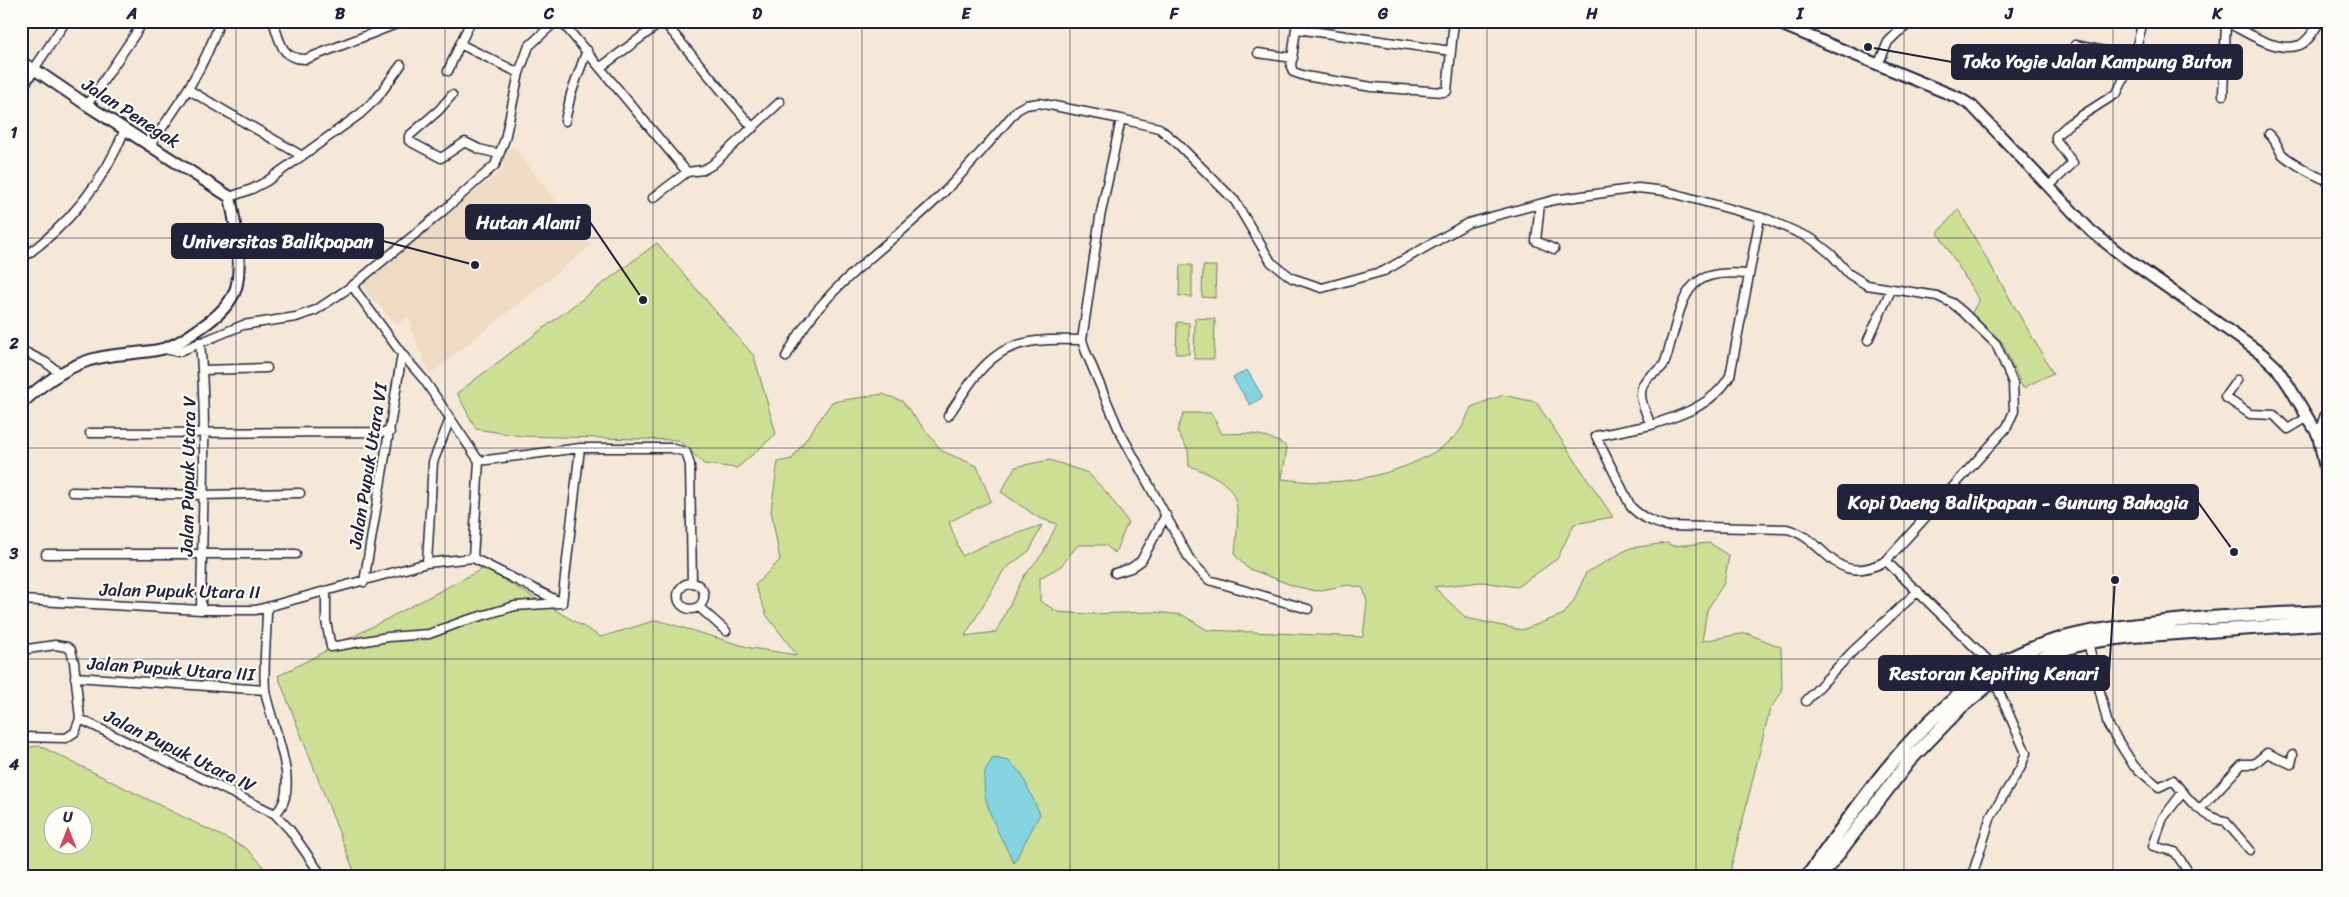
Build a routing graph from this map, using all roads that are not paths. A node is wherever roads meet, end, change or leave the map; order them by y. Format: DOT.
graph roads {
  1 [pos="66,21"];
  2 [pos="144,21"];
  3 [pos="220,21"];
  4 [pos="273,21"];
  5 [pos="404,21"];
  6 [pos="471,21"];
  7 [pos="556,21"];
  8 [pos="562,21"];
  9 [pos="663,21"];
  10 [pos="1454,21"];
  11 [pos="1773,21"];
  12 [pos="1913,21"];
  13 [pos="2143,21"];
  14 [pos="2320,21"];
  15 [pos="2225,22"];
  16 [pos="1297,25"];
  17 [pos="460,44"];
  18 [pos="2075,45"];
  19 [pos="588,50"];
  20 [pos="1451,51"];
  21 [pos="1258,53"];
  22 [pos="2134,57"];
  23 [pos="1293,58"];
  24 [pos="21,60"];
  25 [pos="401,65"];
  26 [pos="1878,65"];
  27 [pos="601,67"];
  28 [pos="34,68"];
  29 [pos="448,71"];
  30 [pos="519,73"];
  31 [pos="21,87"];
  32 [pos="189,90"];
  33 [pos="452,95"];
  34 [pos="2223,95"];
  35 [pos="780,102"];
  36 [pos="87,105"];
  37 [pos="1121,118"];
  38 [pos="566,121"];
  39 [pos="753,128"];
  40 [pos="125,130"];
  41 [pos="2269,134"];
  42 [pos="150,145"];
  43 [pos="499,154"];
  44 [pos="302,156"];
  45 [pos="687,172"];
  46 [pos="2328,180"];
  47 [pos="2048,187"];
  48 [pos="230,197"];
  49 [pos="653,198"];
  50 [pos="1540,204"];
  51 [pos="1760,217"];
  52 [pos="1554,249"];
  53 [pos="21,259"];
  54 [pos="1748,274"];
  55 [pos="352,286"];
  56 [pos="1891,290"];
  57 [pos="1082,340"];
  58 [pos="1868,340"];
  59 [pos="200,342"];
  60 [pos="165,349"];
  61 [pos="21,350"];
  62 [pos="402,354"];
  63 [pos="786,357"];
  64 [pos="267,368"];
  65 [pos="203,370"];
  66 [pos="60,373"];
  67 [pos="2236,380"];
  68 [pos="21,404"];
  69 [pos="2328,406"];
  70 [pos="948,416"];
  71 [pos="2308,417"];
  72 [pos="450,419"];
  73 [pos="1651,425"];
  74 [pos="206,431"];
  75 [pos="390,432"];
  76 [pos="90,433"];
  77 [pos="2318,435"];
  78 [pos="580,448"];
  79 [pos="479,461"];
  80 [pos="2328,482"];
  81 [pos="72,492"];
  82 [pos="300,493"];
  83 [pos="202,495"];
  84 [pos="1166,515"];
  85 [pos="46,554"];
  86 [pos="296,554"];
  87 [pos="202,555"];
  88 [pos="473,558"];
  89 [pos="1886,561"];
  90 [pos="427,563"];
  91 [pos="1115,573"];
  92 [pos="364,582"];
  93 [pos="692,583"];
  94 [pos="326,591"];
  95 [pos="1918,591"];
  96 [pos="21,600"];
  97 [pos="562,603"];
  98 [pos="699,607"];
  99 [pos="268,608"];
  100 [pos="1308,609"];
  101 [pos="201,610"];
  102 [pos="2328,612"];
  103 [pos="2328,623"];
  104 [pos="726,631"];
  105 [pos="2088,642"];
  106 [pos="21,650"];
  107 [pos="1995,667"];
  108 [pos="75,677"];
  109 [pos="1994,680"];
  110 [pos="265,690"];
  111 [pos="1806,702"];
  112 [pos="80,719"];
  113 [pos="21,737"];
  114 [pos="2293,755"];
  115 [pos="2183,792"];
  116 [pos="2200,810"];
  117 [pos="274,814"];
  118 [pos="2250,850"];
  119 [pos="322,876"];
  120 [pos="1808,876"];
  121 [pos="1821,876"];
  122 [pos="1972,876"];
  123 [pos="2191,876"];
  1 -- 28 [label="street"];
  2 -- 36 [label="street"];
  3 -- 32 [label="street"];
  4 -- 5 [label="street"];
  6 -- 17 [label="street"];
  7 -- 30 [label="street"];
  8 -- 19 [label="street"];
  9 -- 27 [label="street"];
  9 -- 39 [label="street"];
  10 -- 20 [label="street"];
  11 -- 26 [label="street"];
  12 -- 26 [label="street"];
  13 -- 22 [label="street"];
  14 -- 15 [label="street"];
  15 -- 34 [label="street"];
  16 -- 20 [label="street"];
  16 -- 23 [label="street"];
  17 -- 29 [label="street"];
  17 -- 30 [label="street"];
  18 -- 22 [label="street"];
  19 -- 27 [label="street"];
  19 -- 38 [label="street"];
  20 -- 23 [label="street"];
  21 -- 23 [label="street"];
  22 -- 47 [label="street"];
  24 -- 28 [label="street"];
  25 -- 44 [label="street"];
  26 -- 47 [label="street"];
  27 -- 45 [label="street"];
  28 -- 31 [label="street"];
  28 -- 36 [label="street, Jalan Penegak"];
  30 -- 43 [label="street"];
  32 -- 42 [label="street"];
  32 -- 44 [label="street"];
  33 -- 43 [label="street"];
  35 -- 39 [label="street"];
  36 -- 40 [label="street, Jalan Penegak"];
  37 -- 50 [label="street"];
  37 -- 57 [label="street"];
  37 -- 63 [label="street"];
  39 -- 45 [label="street"];
  40 -- 42 [label="street, Jalan Penegak"];
  40 -- 53 [label="street"];
  41 -- 46 [label="street"];
  42 -- 48 [label="street, Jalan Penegak"];
  43 -- 55 [label="street"];
  44 -- 48 [label="street"];
  45 -- 49 [label="street"];
  47 -- 71 [label="street"];
  48 -- 60 [label="street"];
  50 -- 51 [label="street"];
  50 -- 52 [label="street"];
  51 -- 54 [label="street"];
  51 -- 56 [label="street"];
  54 -- 73 [label="street"];
  54 -- 73 [label="street"];
  55 -- 59 [label="street"];
  55 -- 62 [label="street"];
  56 -- 58 [label="street"];
  56 -- 89 [label="street"];
  57 -- 70 [label="street"];
  57 -- 84 [label="street"];
  59 -- 60 [label="street"];
  59 -- 65 [label="street, Jalan Pupuk Utara V"];
  60 -- 66 [label="street"];
  61 -- 66 [label="street"];
  62 -- 72 [label="street"];
  62 -- 75 [label="street, Jalan Pupuk Utara VI"];
  64 -- 65 [label="street"];
  65 -- 74 [label="street, Jalan Pupuk Utara V"];
  66 -- 68 [label="street"];
  67 -- 71 [label="street"];
  69 -- 77 [label="street"];
  71 -- 77 [label="street"];
  72 -- 79 [label="street"];
  72 -- 90 [label="street"];
  73 -- 89 [label="street"];
  74 -- 75 [label="street"];
  74 -- 76 [label="street"];
  74 -- 83 [label="street, Jalan Pupuk Utara V"];
  75 -- 92 [label="street, Jalan Pupuk Utara VI"];
  77 -- 80 [label="street"];
  78 -- 79 [label="street"];
  78 -- 93 [label="street"];
  78 -- 97 [label="street"];
  79 -- 88 [label="street"];
  81 -- 83 [label="street"];
  82 -- 83 [label="street"];
  83 -- 87 [label="street, Jalan Pupuk Utara V"];
  84 -- 91 [label="street"];
  84 -- 100 [label="street"];
  85 -- 87 [label="street"];
  86 -- 87 [label="street"];
  87 -- 101 [label="street, Jalan Pupuk Utara V"];
  88 -- 90 [label="street, Jalan Pupuk Utara II"];
  88 -- 97 [label="street"];
  89 -- 95 [label="street"];
  90 -- 92 [label="street, Jalan Pupuk Utara II"];
  92 -- 94 [label="street, Jalan Pupuk Utara II"];
  93 -- 98 [label="street"];
  93 -- 98 [label="street"];
  94 -- 97 [label="street"];
  94 -- 99 [label="street, Jalan Pupuk Utara II"];
  95 -- 107 [label="street"];
  95 -- 111 [label="street"];
  96 -- 101 [label="street, Jalan Pupuk Utara II"];
  98 -- 104 [label="street"];
  99 -- 101 [label="street, Jalan Pupuk Utara II"];
  99 -- 110 [label="street"];
  102 -- 107 [label="highway"];
  103 -- 105 [label="highway"];
  105 -- 109 [label="highway"];
  105 -- 115 [label="street"];
  106 -- 108 [label="street, Jalan Pupuk Utara III"];
  107 -- 120 [label="highway"];
  108 -- 110 [label="street, Jalan Pupuk Utara III"];
  108 -- 112 [label="street, Jalan Pupuk Utara III"];
  109 -- 121 [label="highway"];
  109 -- 122 [label="street"];
  110 -- 117 [label="street"];
  112 -- 113 [label="street, Jalan Pupuk Utara IV"];
  112 -- 117 [label="street, Jalan Pupuk Utara IV"];
  114 -- 116 [label="street"];
  115 -- 116 [label="street"];
  115 -- 123 [label="street"];
  116 -- 118 [label="street"];
  117 -- 119 [label="street, Jalan Pupuk Utara IV"];
}
